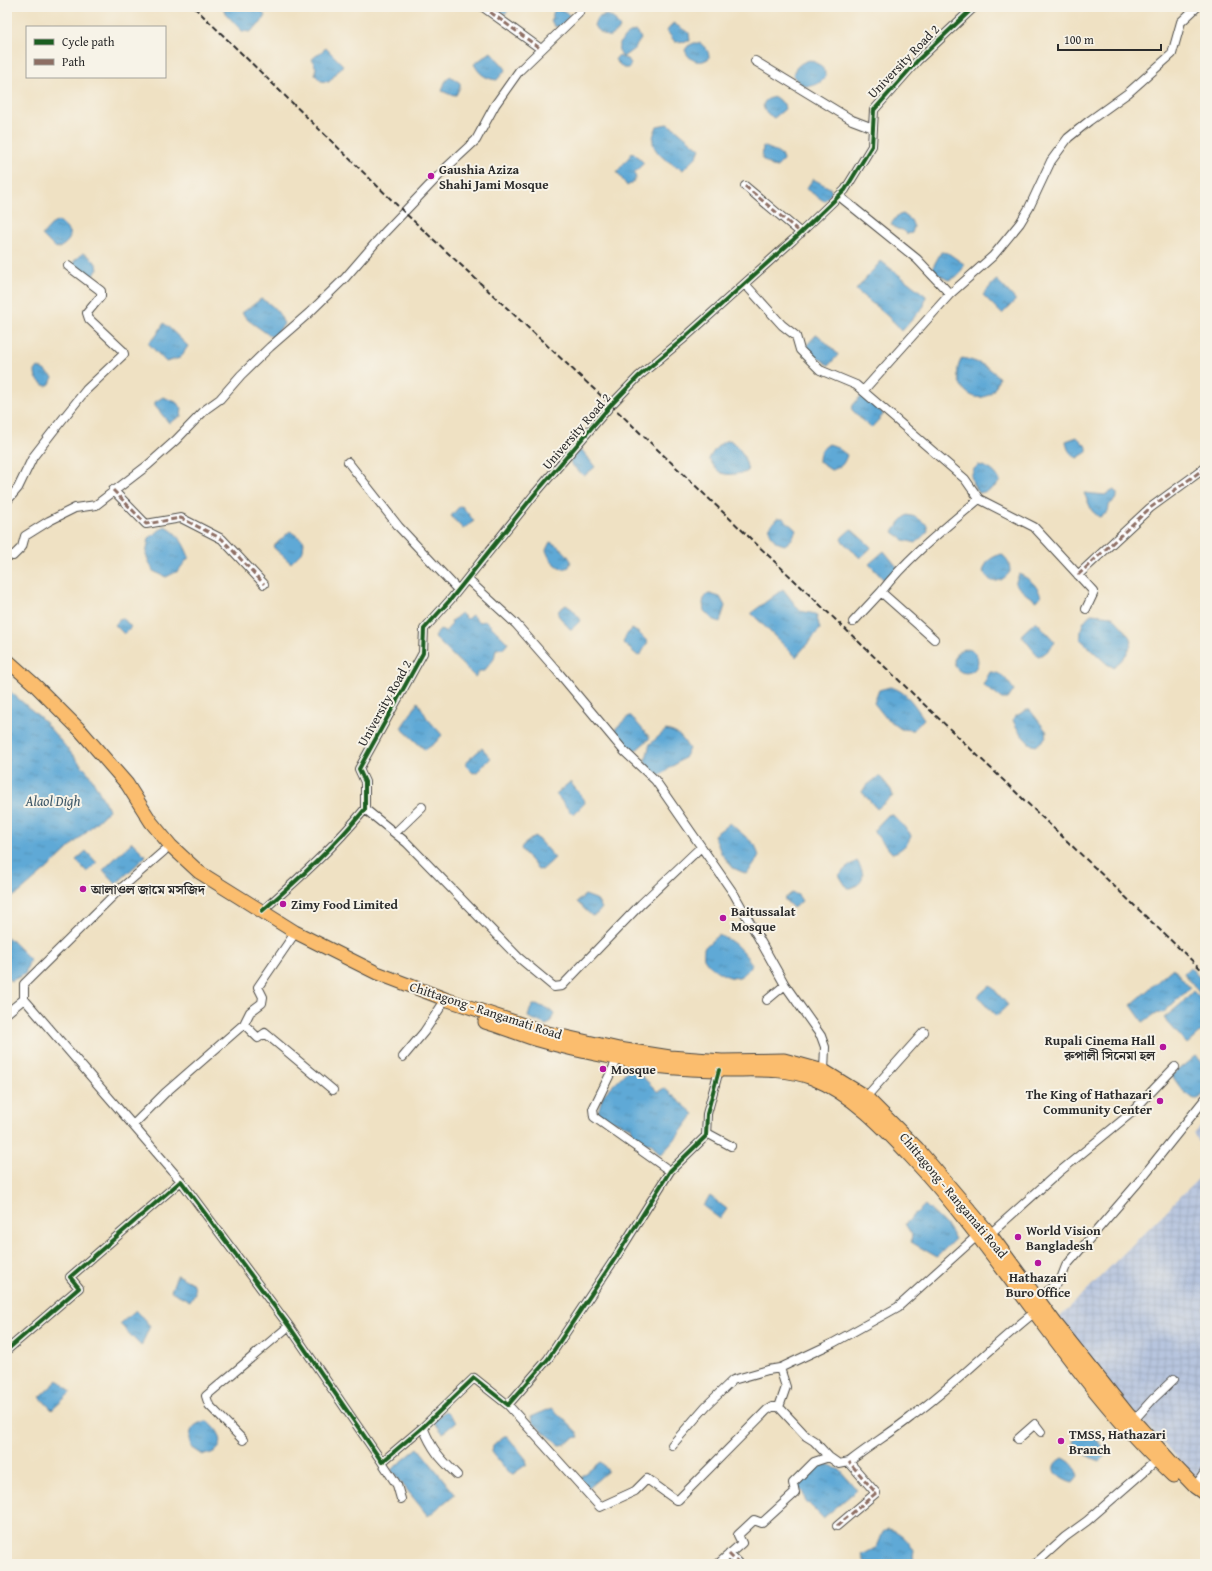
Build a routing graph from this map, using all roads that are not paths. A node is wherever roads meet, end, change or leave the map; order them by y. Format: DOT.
graph roads {
  1 [pos="483,7"];
  2 [pos="582,7"];
  3 [pos="974,7"];
  4 [pos="1197,7"];
  5 [pos="541,49"];
  6 [pos="755,61"];
  7 [pos="873,128"];
  8 [pos="745,186"];
  9 [pos="839,196"];
  10 [pos="801,233"];
  11 [pos="68,266"];
  12 [pos="745,284"];
  13 [pos="950,294"];
  14 [pos="863,391"];
  15 [pos="348,462"];
  16 [pos="1205,468"];
  17 [pos="113,490"];
  18 [pos="979,499"];
  19 [pos="7,501"];
  20 [pos="7,554"];
  21 [pos="1078,575"];
  22 [pos="467,579"];
  23 [pos="264,584"];
  24 [pos="458,590"];
  25 [pos="881,592"];
  26 [pos="1086,610"];
  27 [pos="853,622"];
  28 [pos="934,639"];
  29 [pos="7,660"];
  30 [pos="7,670"];
  31 [pos="422,807"];
  32 [pos="365,809"];
  33 [pos="395,833"];
  34 [pos="701,847"];
  35 [pos="164,851"];
  36 [pos="262,911"];
  37 [pos="293,936"];
  38 [pos="785,985"];
  39 [pos="24,999"];
  40 [pos="767,1000"];
  41 [pos="442,1005"];
  42 [pos="7,1013"];
  43 [pos="244,1024"];
  44 [pos="924,1032"];
  45 [pos="402,1057"];
  46 [pos="618,1058"];
  47 [pos="1175,1067"];
  48 [pos="719,1070"];
  49 [pos="824,1071"];
  50 [pos="333,1090"];
  51 [pos="866,1097"];
  52 [pos="1205,1099"];
  53 [pos="133,1125"];
  54 [pos="707,1134"];
  55 [pos="730,1146"];
  56 [pos="670,1171"];
  57 [pos="181,1181"];
  58 [pos="984,1235"];
  59 [pos="1036,1306"];
  60 [pos="289,1326"];
  61 [pos="7,1350"];
  62 [pos="780,1368"];
  63 [pos="1174,1379"];
  64 [pos="508,1405"];
  65 [pos="779,1407"];
  66 [pos="1134,1420"];
  67 [pos="424,1427"];
  68 [pos="1041,1432"];
  69 [pos="1018,1439"];
  70 [pos="243,1440"];
  71 [pos="672,1445"];
  72 [pos="829,1457"];
  73 [pos="1157,1460"];
  74 [pos="382,1462"];
  75 [pos="849,1462"];
  76 [pos="1205,1472"];
  77 [pos="457,1475"];
  78 [pos="1200,1490"];
  79 [pos="401,1499"];
  80 [pos="1205,1503"];
  81 [pos="837,1526"];
  82 [pos="729,1554"];
  83 [pos="718,1564"];
  84 [pos="739,1564"];
  85 [pos="1035,1564"];
  1 -- 5 [label="street"];
  2 -- 5 [label="street"];
  3 -- 7 [label="street, University Road 2"];
  4 -- 13 [label="street"];
  5 -- 17 [label="street"];
  6 -- 7 [label="street"];
  7 -- 9 [label="street, University Road 2"];
  8 -- 10 [label="street"];
  9 -- 10 [label="street, University Road 2"];
  9 -- 13 [label="street"];
  10 -- 12 [label="street, University Road 2"];
  11 -- 19 [label="street"];
  12 -- 14 [label="street"];
  12 -- 22 [label="street, University Road 2"];
  13 -- 14 [label="street"];
  14 -- 18 [label="street"];
  15 -- 24 [label="street"];
  16 -- 21 [label="street"];
  17 -- 20 [label="street"];
  17 -- 23 [label="street"];
  18 -- 21 [label="street"];
  18 -- 25 [label="street"];
  21 -- 26 [label="street"];
  22 -- 24 [label="street, University Road 2"];
  22 -- 34 [label="street"];
  24 -- 32 [label="street, University Road 2"];
  25 -- 27 [label="street"];
  25 -- 28 [label="street"];
  29 -- 36 [label="highway, Chittagong - Rangamati Road"];
  30 -- 35 [label="highway, Chittagong - Rangamati Road"];
  31 -- 33 [label="street"];
  32 -- 33 [label="street"];
  32 -- 36 [label="street"];
  33 -- 34 [label="street"];
  34 -- 38 [label="street"];
  35 -- 37 [label="highway, Chittagong - Rangamati Road"];
  35 -- 39 [label="street"];
  36 -- 49 [label="highway, Chittagong - Rangamati Road"];
  37 -- 41 [label="highway, Chittagong - Rangamati Road"];
  37 -- 43 [label="street"];
  38 -- 40 [label="street"];
  38 -- 49 [label="street"];
  39 -- 42 [label="street"];
  39 -- 53 [label="street"];
  41 -- 45 [label="street"];
  41 -- 46 [label="highway, Chittagong - Rangamati Road"];
  43 -- 50 [label="street"];
  43 -- 53 [label="street"];
  44 -- 51 [label="street"];
  46 -- 48 [label="highway, Chittagong - Rangamati Road"];
  46 -- 56 [label="street"];
  47 -- 58 [label="street"];
  48 -- 54 [label="street"];
  48 -- 58 [label="highway, Chittagong - Rangamati Road"];
  49 -- 51 [label="highway, Chittagong - Rangamati Road"];
  51 -- 58 [label="highway, Chittagong - Rangamati Road"];
  52 -- 59 [label="street"];
  53 -- 57 [label="street"];
  54 -- 55 [label="street"];
  54 -- 56 [label="street"];
  56 -- 64 [label="street"];
  57 -- 60 [label="street"];
  57 -- 61 [label="street"];
  58 -- 59 [label="highway, Chittagong - Rangamati Road"];
  58 -- 62 [label="street"];
  59 -- 66 [label="highway, Chittagong - Rangamati Road"];
  59 -- 73 [label="highway, Chittagong - Rangamati Road"];
  59 -- 75 [label="street"];
  60 -- 70 [label="street"];
  60 -- 74 [label="street"];
  62 -- 65 [label="street"];
  62 -- 71 [label="street"];
  63 -- 66 [label="street"];
  64 -- 65 [label="street"];
  64 -- 67 [label="street"];
  65 -- 72 [label="street"];
  66 -- 78 [label="highway, Chittagong - Rangamati Road"];
  67 -- 74 [label="street"];
  67 -- 77 [label="street"];
  68 -- 69 [label="street"];
  72 -- 75 [label="street"];
  72 -- 82 [label="street"];
  73 -- 80 [label="highway, Chittagong - Rangamati Road"];
  73 -- 85 [label="street"];
  74 -- 79 [label="street"];
  75 -- 81 [label="street"];
  76 -- 78 [label="street"];
  82 -- 83 [label="street"];
  82 -- 84 [label="street"];
}
